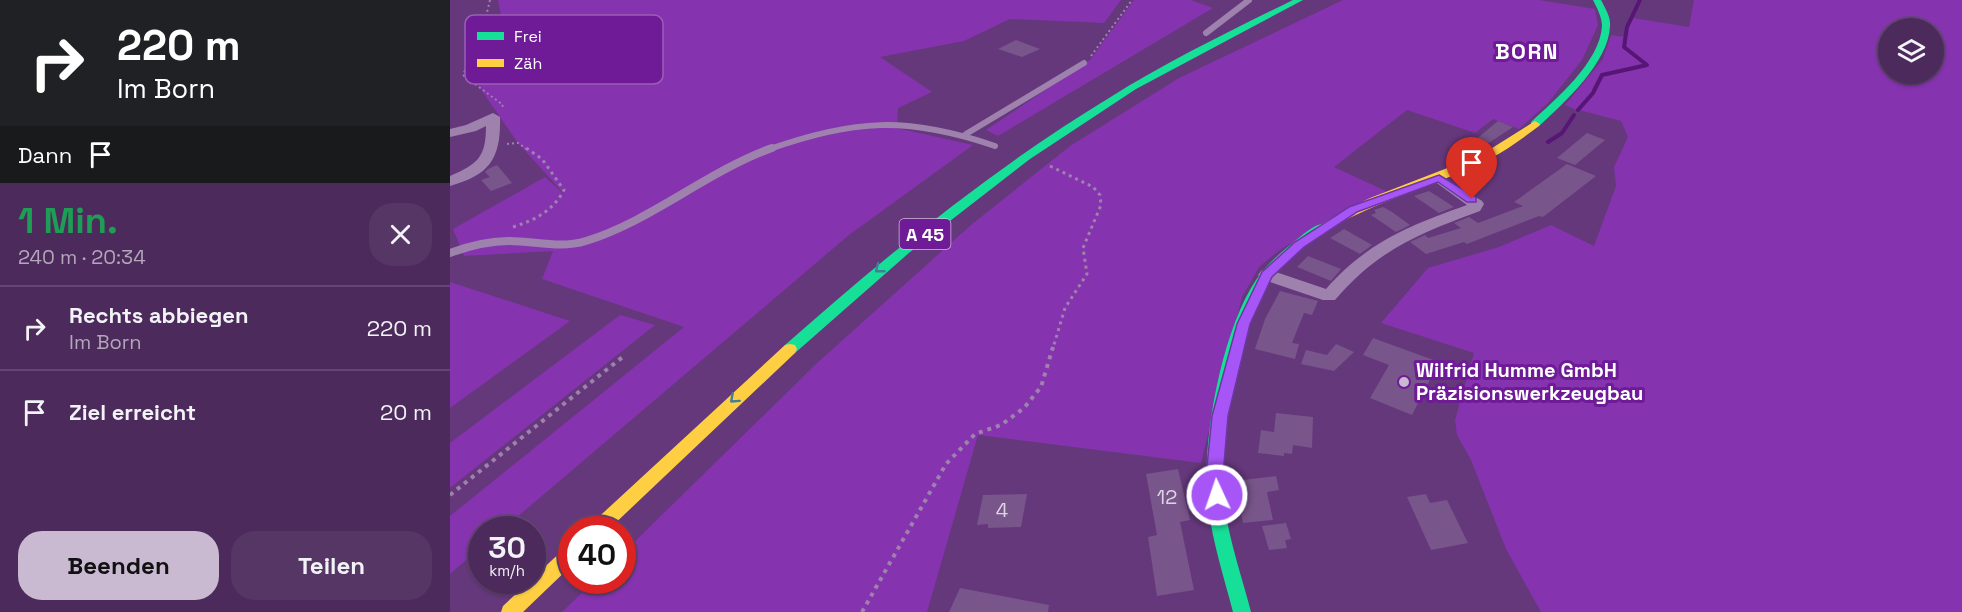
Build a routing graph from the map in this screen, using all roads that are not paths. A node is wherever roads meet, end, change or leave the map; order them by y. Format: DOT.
graph roads {
  1 [pos="1249,0"];
  2 [pos="1299,0"];
  3 [pos="1314,0"];
  4 [pos="1597,0"];
  5 [pos="1206,33"];
  6 [pos="1084,63"];
  7 [pos="450,134"];
  8 [pos="966,134"];
  9 [pos="995,146"];
  10 [pos="1439,178"];
  11 [pos="450,181"];
  12 [pos="453,252"];
  13 [pos="1267,275"];
  14 [pos="694,457"];
  15 [pos="611,516"];
  16 [pos="558,566"];
  17 [pos="510,612"];
  18 [pos="1242,612"];
  1 -- 5 [label="lane"];
  2 -- 15 [label="main road, A 45, one-way"];
  3 -- 14 [label="main road, A 45"];
  4 -- 10 [label="main road"];
  6 -- 8 [label="lane"];
  7 -- 11 [label="street"];
  8 -- 9 [label="lane"];
  8 -- 12 [label="lane"];
  10 -- 13 [label="main road"];
  10 -- 13 [label="street"];
  13 -- 18 [label="main road"];
  16 -- 17 [label="main road"];
}
